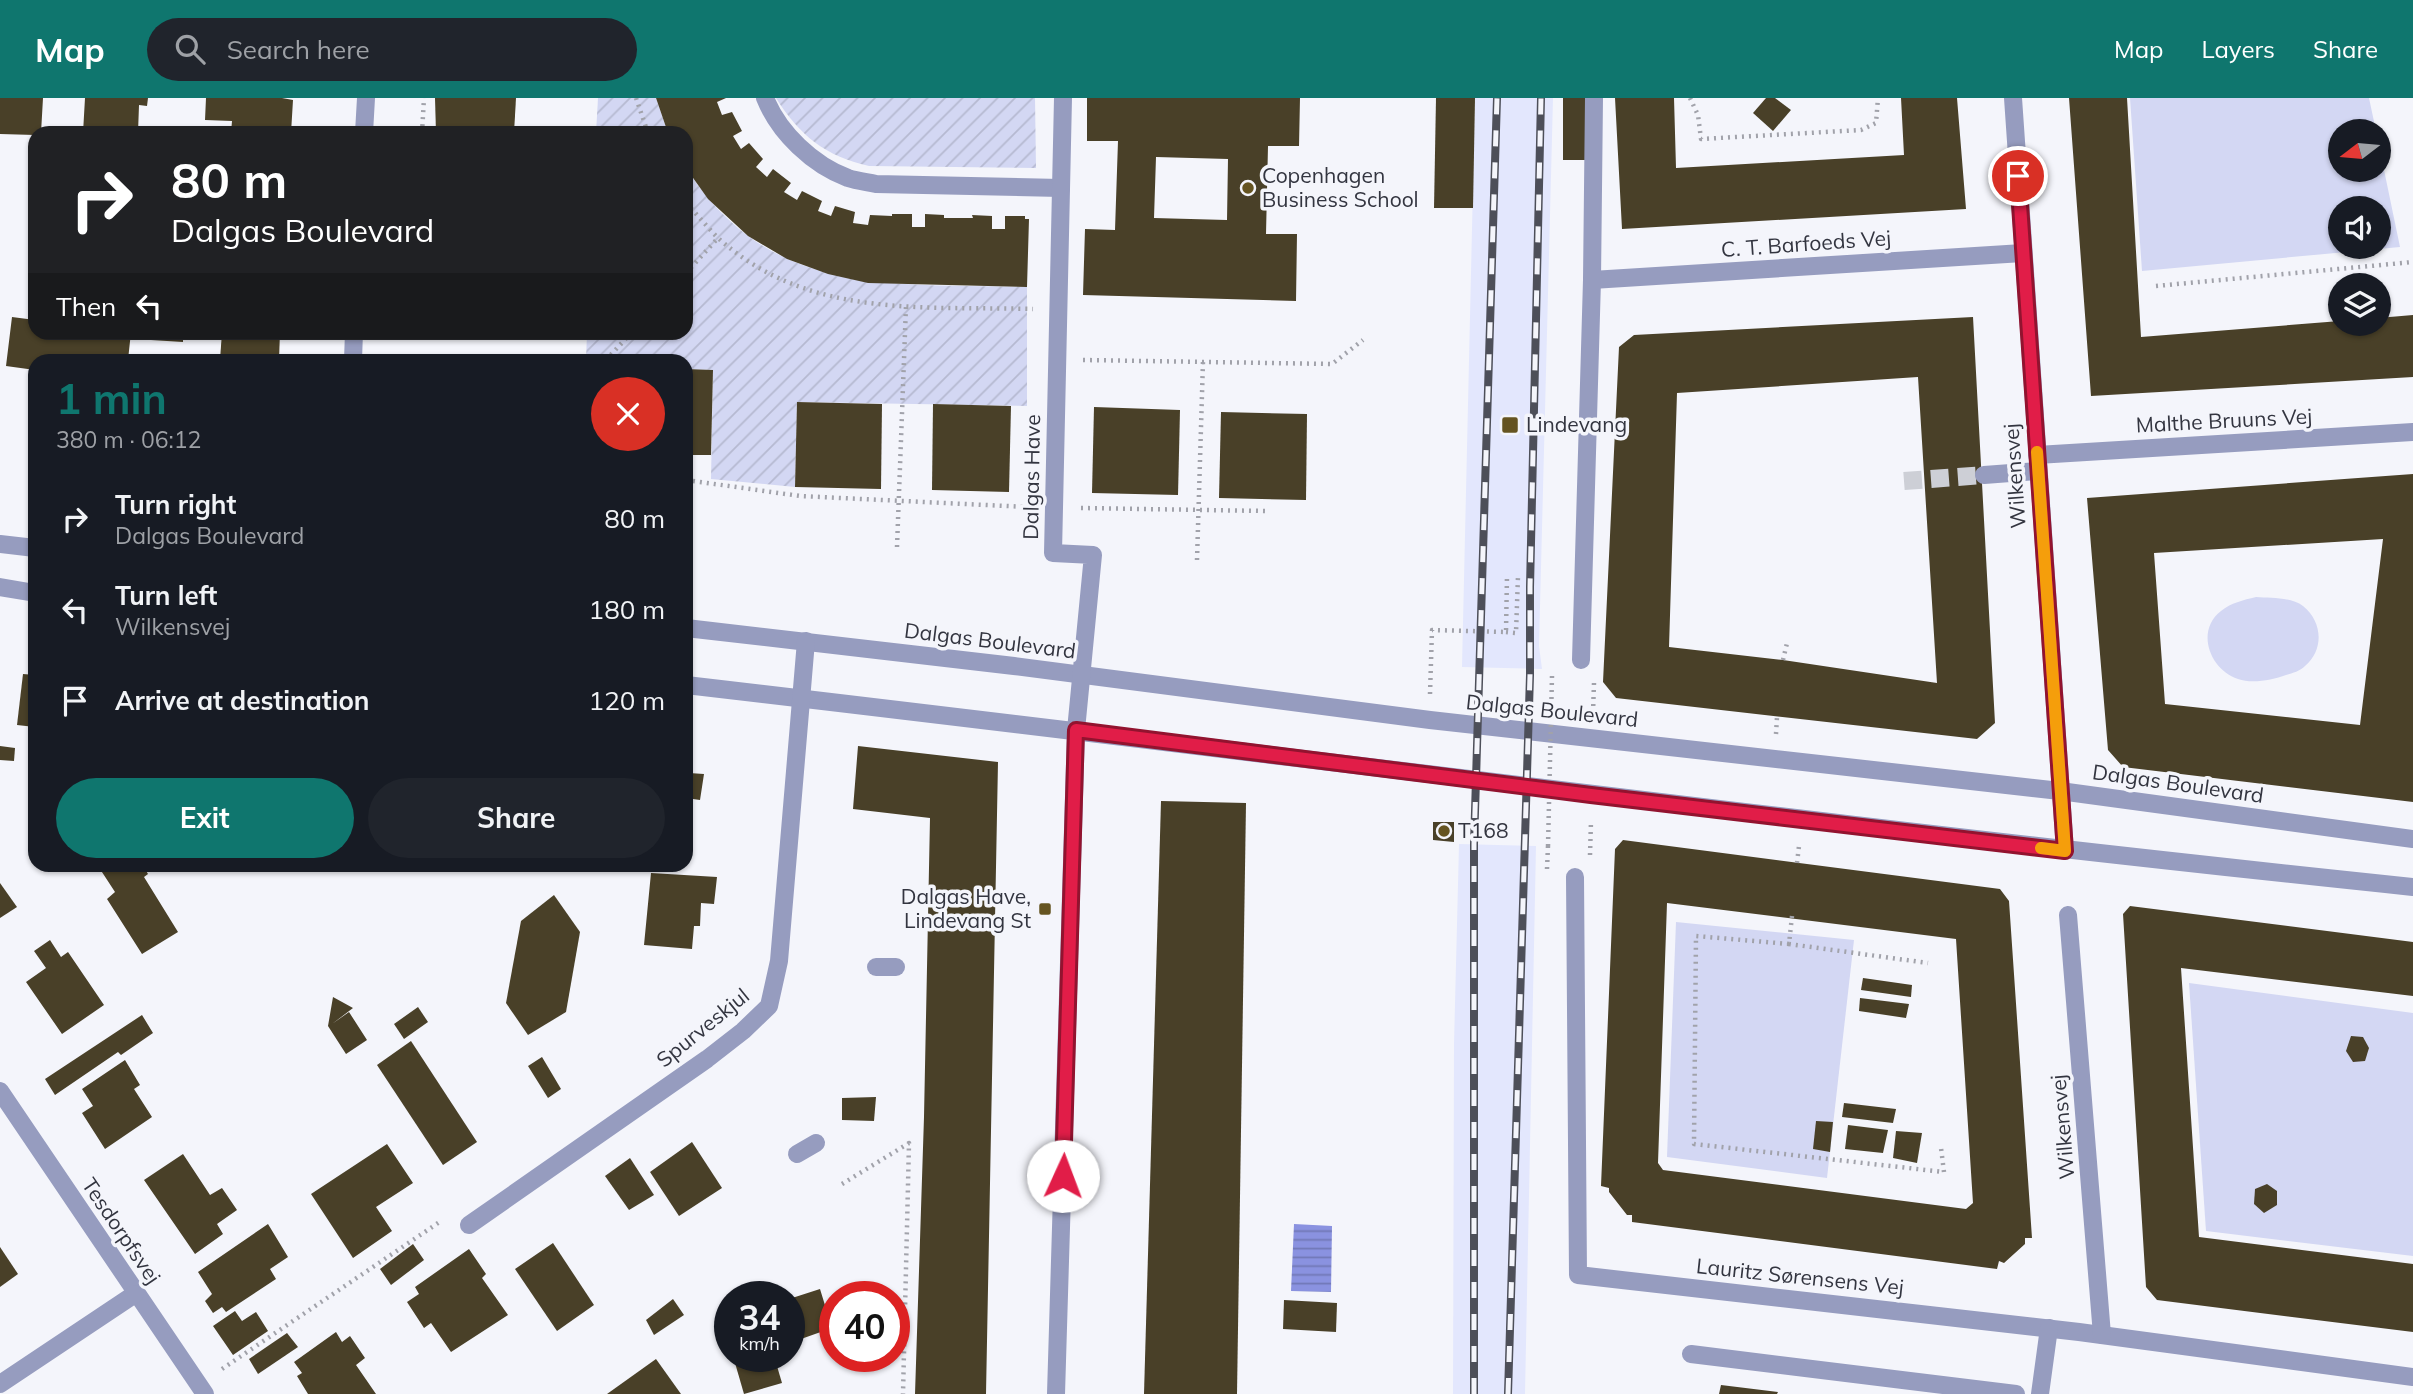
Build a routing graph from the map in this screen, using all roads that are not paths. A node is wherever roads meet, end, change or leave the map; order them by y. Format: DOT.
graph roads {
  1 [pos="366,98"];
  2 [pos="765,98"];
  3 [pos="1063,98"];
  4 [pos="1594,98"];
  5 [pos="2013,98"];
  6 [pos="364,126"];
  7 [pos="1062,188"];
  8 [pos="2023,253"];
  9 [pos="1592,280"];
  10 [pos="2413,432"];
  11 [pos="2037,463"];
  12 [pos="1984,475"];
  13 [pos="0,544"];
  14 [pos="28,547"];
  15 [pos="0,587"];
  16 [pos="28,592"];
  17 [pos="693,629"];
  18 [pos="806,641"];
  19 [pos="1581,660"];
  20 [pos="1082,676"];
  21 [pos="693,686"];
  22 [pos="801,699"];
  23 [pos="1076,730"];
  24 [pos="2060,791"];
  25 [pos="2413,839"];
  26 [pos="2065,851"];
  27 [pos="1575,877"];
  28 [pos="2413,887"];
  29 [pos="2068,915"];
  30 [pos="876,967"];
  31 [pos="896,967"];
  32 [pos="0,1091"];
  33 [pos="816,1143"];
  34 [pos="797,1154"];
  35 [pos="469,1225"];
  36 [pos="135,1294"];
  37 [pos="2049,1328"];
  38 [pos="2102,1335"];
  39 [pos="1691,1354"];
  40 [pos="2413,1377"];
  41 [pos="0,1384"];
  42 [pos="202,1390"];
  43 [pos="1056,1394"];
  44 [pos="2015,1394"];
  45 [pos="2040,1394"];
  1 -- 6 [label="street"];
  2 -- 7 [label="street"];
  3 -- 7 [label="street, Dalgas Have"];
  4 -- 9 [label="street"];
  5 -- 8 [label="street, Wilkensvej"];
  7 -- 20 [label="street, Dalgas Have"];
  8 -- 9 [label="street, C. T. Barfoeds Vej"];
  8 -- 11 [label="street, Wilkensvej"];
  9 -- 19 [label="street"];
  10 -- 11 [label="street, Malthe Bruuns Vej"];
  11 -- 12 [label="street, Malthe Bruuns Vej"];
  11 -- 24 [label="street, Wilkensvej"];
  13 -- 14 [label="street"];
  15 -- 16 [label="street"];
  17 -- 18 [label="street, Dalgas Boulevard"];
  18 -- 20 [label="street, Dalgas Boulevard"];
  18 -- 22 [label="street, Spurveskjul"];
  20 -- 23 [label="street, Dalgas Have"];
  20 -- 24 [label="street, Dalgas Boulevard"];
  21 -- 22 [label="street"];
  22 -- 23 [label="street"];
  22 -- 35 [label="street, Spurveskjul"];
  23 -- 26 [label="street"];
  23 -- 43 [label="street, Dalgas Have"];
  24 -- 25 [label="street, Dalgas Boulevard"];
  24 -- 26 [label="street, Wilkensvej"];
  26 -- 28 [label="street"];
  27 -- 37 [label="street, Lauritz Sørensens Vej"];
  29 -- 38 [label="street, Wilkensvej"];
  30 -- 31 [label="street"];
  32 -- 36 [label="street, Tesdorpfsvej"];
  33 -- 34 [label="street"];
  36 -- 41 [label="street"];
  36 -- 42 [label="street, Tesdorpfsvej"];
  37 -- 38 [label="street, Lauritz Sørensens Vej"];
  37 -- 45 [label="street"];
  38 -- 40 [label="street, Lauritz Sørensens Vej"];
  39 -- 44 [label="street"];
}
